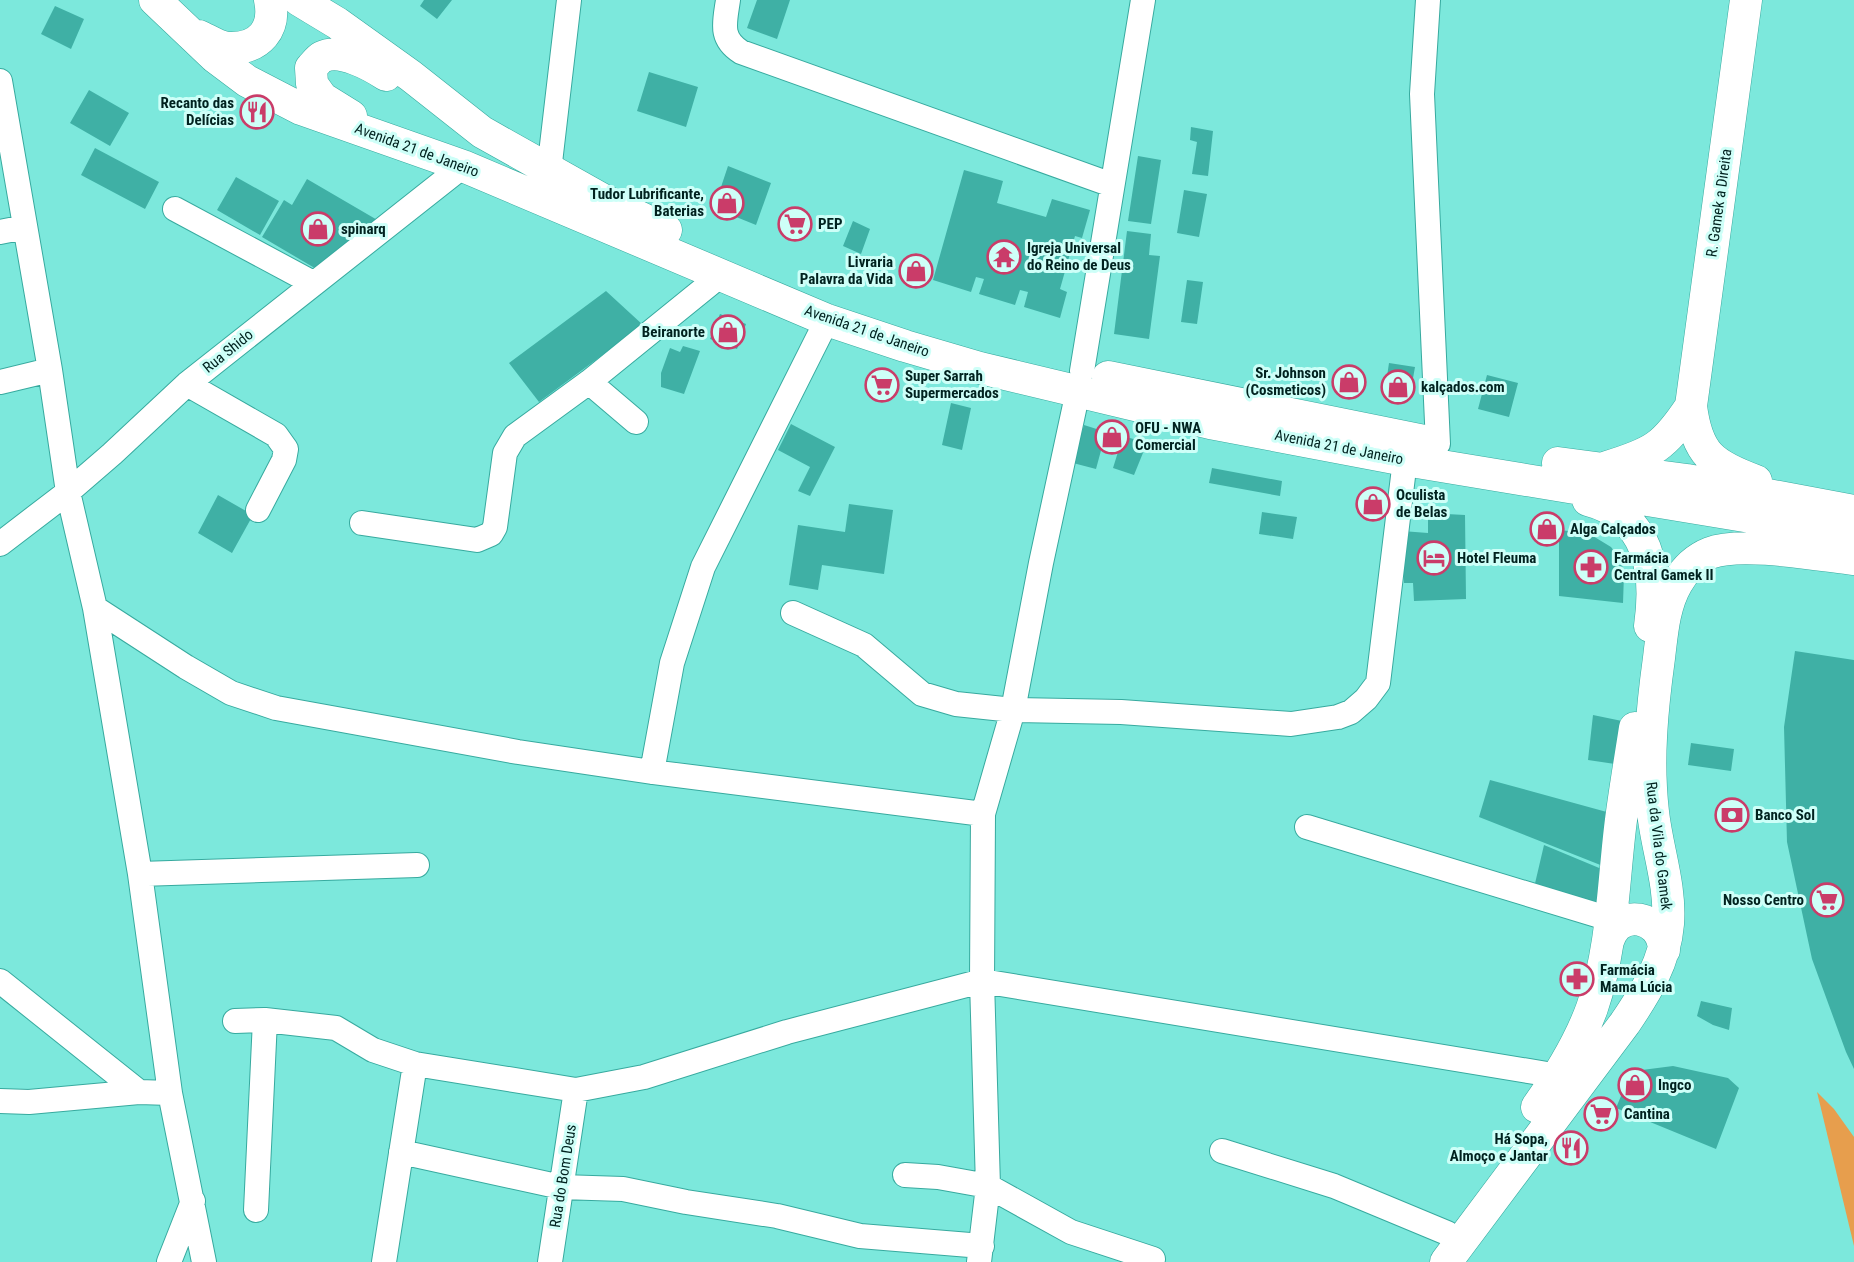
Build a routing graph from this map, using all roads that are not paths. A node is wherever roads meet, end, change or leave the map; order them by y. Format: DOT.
graph roads {
  1 [pos="155,0"];
  2 [pos="270,0"];
  3 [pos="299,0"];
  4 [pos="569,0"];
  5 [pos="728,0"];
  6 [pos="1143,0"];
  7 [pos="1428,0"];
  8 [pos="1746,0"];
  9 [pos="184,29"];
  10 [pos="0,81"];
  11 [pos="482,132"];
  12 [pos="420,149"];
  13 [pos="463,166"];
  14 [pos="549,171"];
  15 [pos="1112,185"];
  16 [pos="175,209"];
  17 [pos="25,227"];
  18 [pos="0,232"];
  19 [pos="721,276"];
  20 [pos="313,283"];
  21 [pos="827,320"];
  22 [pos="50,370"];
  23 [pos="1080,381"];
  24 [pos="0,382"];
  25 [pos="589,382"];
  26 [pos="188,384"];
  27 [pos="1691,406"];
  28 [pos="636,422"];
  29 [pos="1438,444"];
  30 [pos="1405,460"];
  31 [pos="1598,470"];
  32 [pos="1497,476"];
  33 [pos="68,492"];
  34 [pos="258,510"];
  35 [pos="1850,518"];
  36 [pos="362,523"];
  37 [pos="0,544"];
  38 [pos="1854,559"];
  39 [pos="95,608"];
  40 [pos="793,613"];
  41 [pos="1013,710"];
  42 [pos="652,772"];
  43 [pos="983,814"];
  44 [pos="1307,827"];
  45 [pos="417,865"];
  46 [pos="140,874"];
  47 [pos="1609,930"];
  48 [pos="1664,950"];
  49 [pos="0,981"];
  50 [pos="982,981"];
  51 [pos="265,1020"];
  52 [pos="235,1021"];
  53 [pos="416,1064"];
  54 [pos="1559,1076"];
  55 [pos="576,1090"];
  56 [pos="139,1092"];
  57 [pos="170,1093"];
  58 [pos="0,1101"];
  59 [pos="1222,1151"];
  60 [pos="401,1152"];
  61 [pos="905,1175"];
  62 [pos="988,1186"];
  63 [pos="561,1187"];
  64 [pos="193,1201"];
  65 [pos="256,1210"];
  66 [pos="1446,1247"];
  67 [pos="980,1254"];
  68 [pos="1153,1259"];
  69 [pos="170,1262"];
  70 [pos="204,1262"];
  71 [pos="384,1262"];
  72 [pos="550,1262"];
  73 [pos="1424,1262"];
  1 -- 9 [label="main road, Avenida 21 de Janeiro"];
  2 -- 9 [label="main road"];
  3 -- 11 [label="main road, Avenida 21 de Janeiro"];
  4 -- 14 [label="street"];
  5 -- 15 [label="street"];
  6 -- 15 [label="street"];
  7 -- 29 [label="street"];
  8 -- 27 [label="main road, R. Gamek a Direita"];
  9 -- 12 [label="main road, Avenida 21 de Janeiro"];
  10 -- 17 [label="street"];
  11 -- 12 [label="main road"];
  11 -- 14 [label="main road, Avenida 21 de Janeiro"];
  12 -- 13 [label="main road, Avenida 21 de Janeiro"];
  13 -- 19 [label="main road, Avenida 21 de Janeiro"];
  13 -- 20 [label="street, Rua Shido"];
  14 -- 23 [label="main road, Avenida 21 de Janeiro"];
  15 -- 23 [label="street"];
  16 -- 20 [label="street"];
  17 -- 18 [label="street"];
  17 -- 22 [label="street"];
  19 -- 21 [label="main road, Avenida 21 de Janeiro"];
  19 -- 25 [label="street"];
  20 -- 26 [label="street, Rua Shido"];
  21 -- 23 [label="main road, Avenida 21 de Janeiro"];
  21 -- 42 [label="street"];
  22 -- 24 [label="street"];
  22 -- 33 [label="street"];
  23 -- 29 [label="main road, Avenida 21 de Janeiro"];
  23 -- 30 [label="main road, Avenida 21 de Janeiro"];
  23 -- 41 [label="street"];
  25 -- 28 [label="street"];
  25 -- 36 [label="street"];
  26 -- 33 [label="street, Rua Shido"];
  26 -- 34 [label="street"];
  27 -- 31 [label="main road"];
  27 -- 35 [label="main road"];
  29 -- 31 [label="main road, Avenida 21 de Janeiro"];
  30 -- 32 [label="main road, Avenida 21 de Janeiro"];
  30 -- 41 [label="street"];
  31 -- 35 [label="main road, Avenida 21 de Janeiro"];
  32 -- 35 [label="main road, Avenida 21 de Janeiro"];
  32 -- 47 [label="main road, Rua da Vila do Gamek"];
  33 -- 37 [label="street, Rua Shido"];
  33 -- 39 [label="street"];
  38 -- 48 [label="main road, Rua da Vila do Gamek"];
  39 -- 42 [label="street"];
  39 -- 46 [label="street"];
  40 -- 41 [label="street"];
  41 -- 43 [label="street"];
  42 -- 43 [label="street"];
  43 -- 50 [label="street"];
  44 -- 47 [label="street"];
  45 -- 46 [label="street"];
  46 -- 57 [label="street"];
  47 -- 48 [label="main road"];
  47 -- 54 [label="main road, Rua da Vila do Gamek"];
  48 -- 66 [label="main road, Rua da Vila do Gamek"];
  49 -- 56 [label="street"];
  50 -- 54 [label="street"];
  50 -- 55 [label="street"];
  50 -- 62 [label="street"];
  51 -- 52 [label="street"];
  51 -- 53 [label="street"];
  51 -- 65 [label="street"];
  53 -- 55 [label="street"];
  53 -- 60 [label="street"];
  54 -- 66 [label="main road, Rua da Vila do Gamek"];
  55 -- 63 [label="street, Rua do Bom Deus"];
  56 -- 57 [label="street"];
  56 -- 58 [label="street"];
  57 -- 64 [label="street"];
  59 -- 66 [label="street"];
  60 -- 63 [label="street"];
  60 -- 71 [label="street"];
  61 -- 62 [label="street"];
  62 -- 67 [label="street"];
  62 -- 68 [label="street"];
  63 -- 67 [label="street"];
  63 -- 72 [label="street, Rua do Bom Deus"];
  64 -- 69 [label="street"];
  64 -- 70 [label="street"];
  66 -- 73 [label="main road, Rua da Vila do Gamek"];
}
